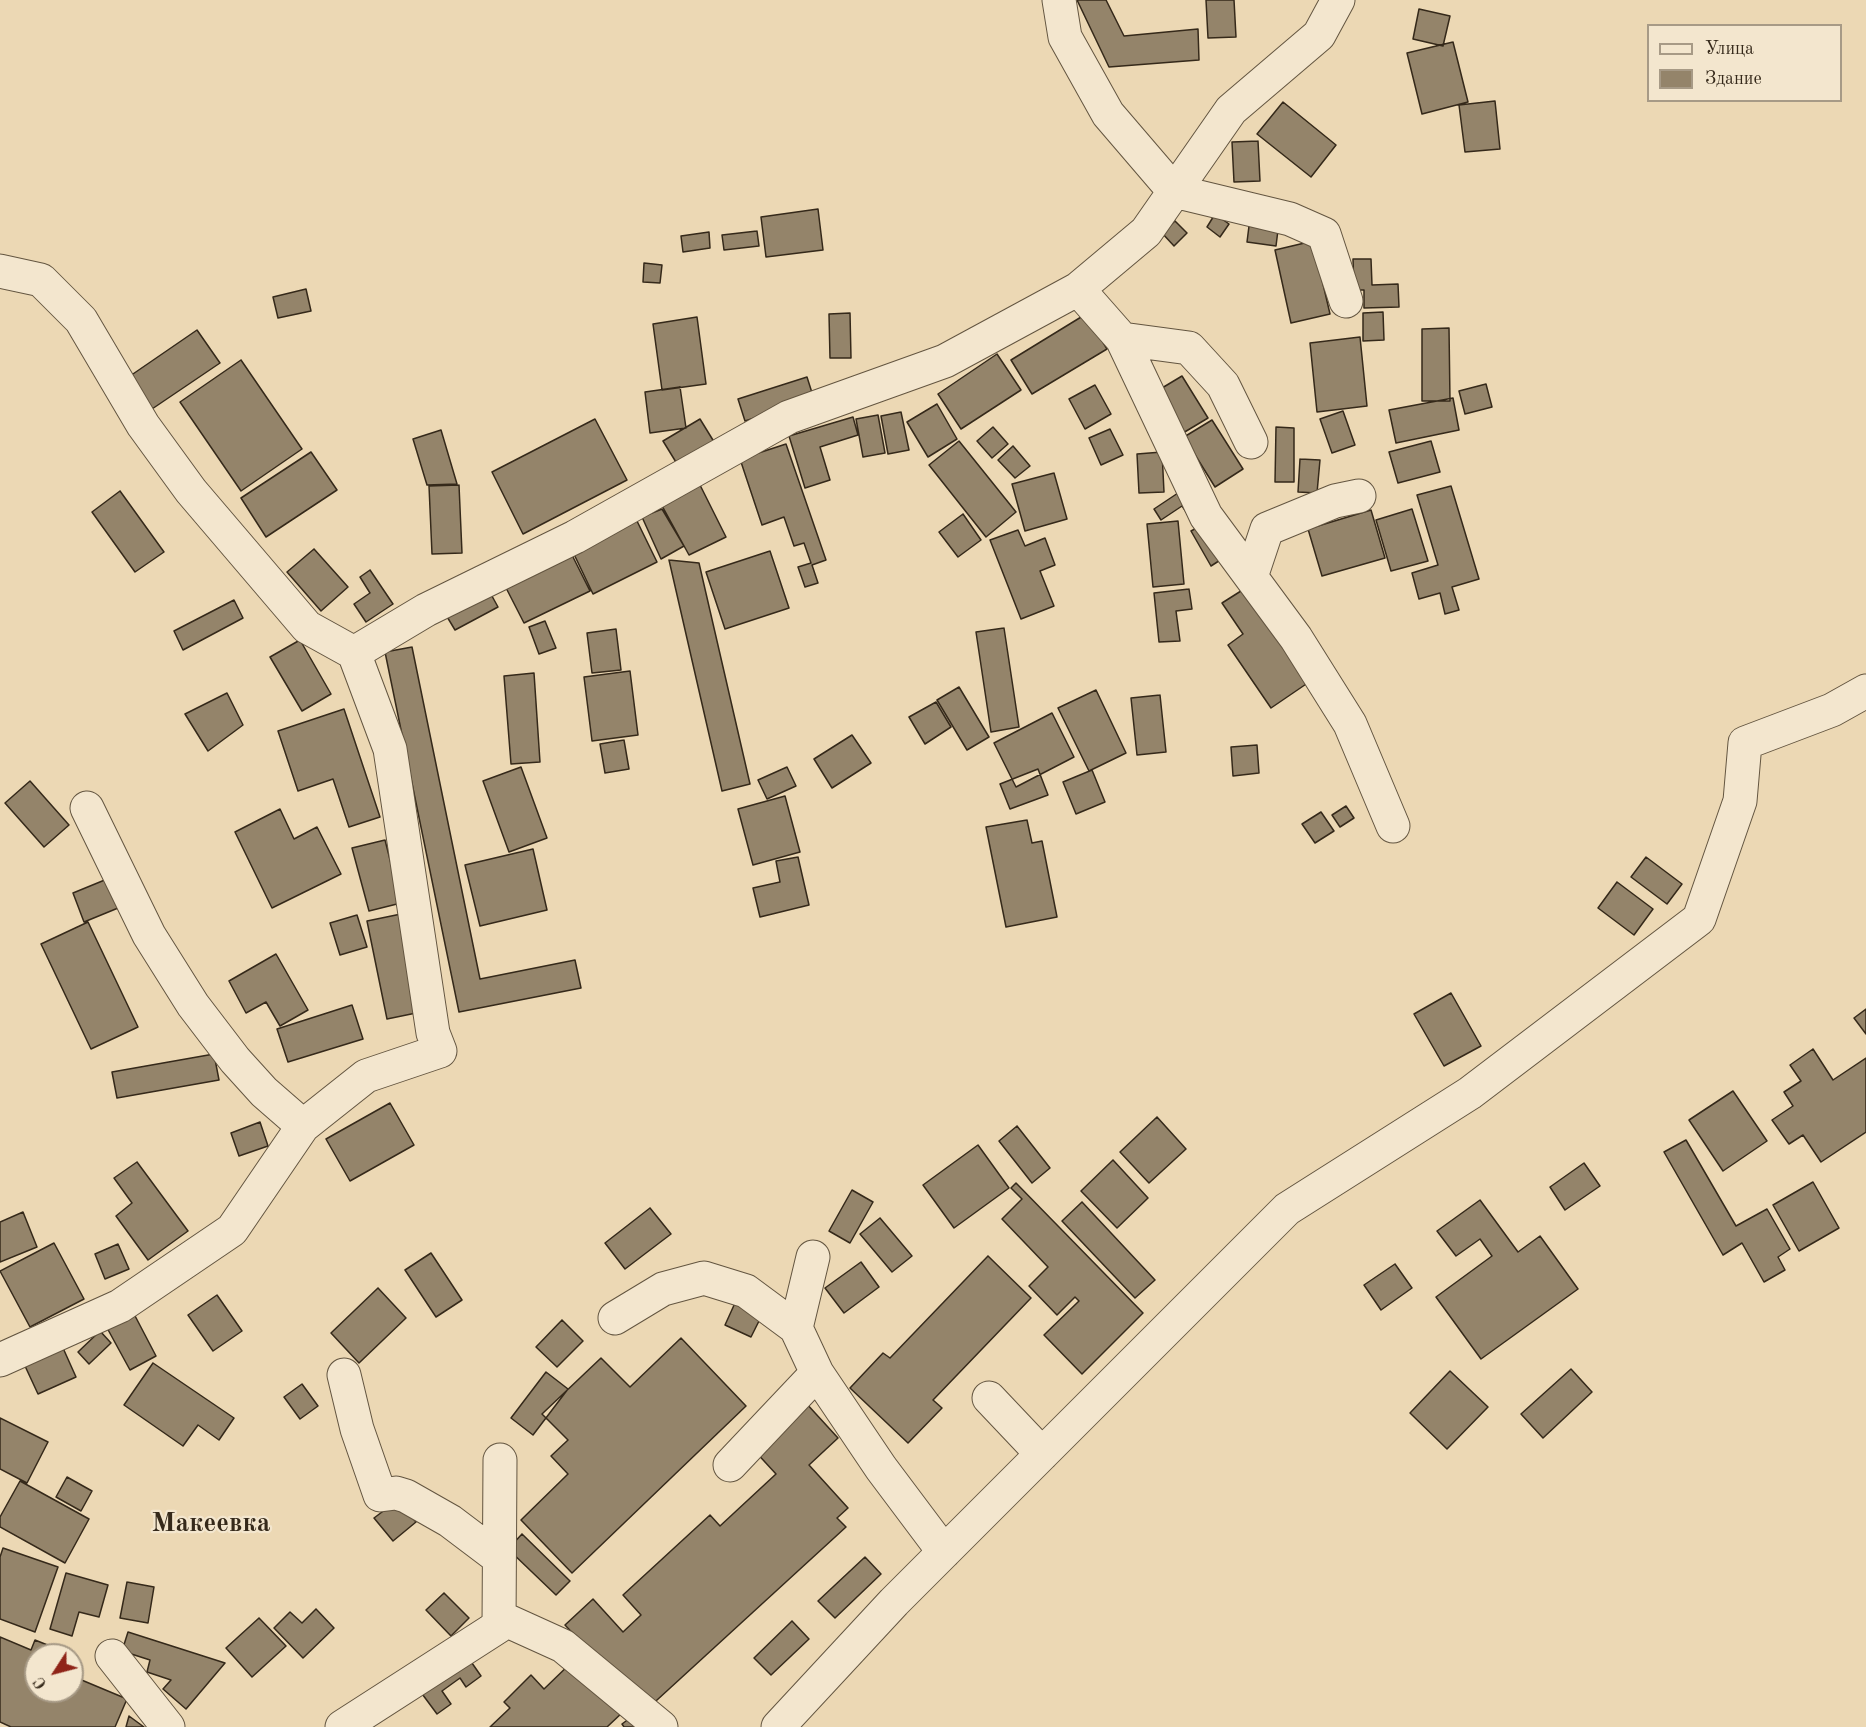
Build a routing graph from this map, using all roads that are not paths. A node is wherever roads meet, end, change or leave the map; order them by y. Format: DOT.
graph roads {
  1 [pos="1059,0"];
  2 [pos="1338,0"];
  3 [pos="1174,191"];
  4 [pos="0,271"];
  5 [pos="1078,289"];
  6 [pos="1346,301"];
  7 [pos="1122,339"];
  8 [pos="1251,442"];
  9 [pos="1359,496"];
  10 [pos="1251,577"];
  11 [pos="354,653"];
  12 [pos="1866,691"];
  13 [pos="87,808"];
  14 [pos="1393,826"];
  15 [pos="303,1126"];
  16 [pos="813,1257"];
  17 [pos="615,1318"];
  18 [pos="796,1328"];
  19 [pos="0,1360"];
  20 [pos="817,1373"];
  21 [pos="344,1375"];
  22 [pos="989,1398"];
  23 [pos="1042,1454"];
  24 [pos="500,1460"];
  25 [pos="730,1465"];
  26 [pos="944,1552"];
  27 [pos="499,1558"];
  28 [pos="499,1617"];
  29 [pos="112,1656"];
  30 [pos="168,1727"];
  31 [pos="342,1727"];
  32 [pos="661,1727"];
  33 [pos="778,1727"];
  1 -- 3 [label="street"];
  2 -- 3 [label="street"];
  3 -- 5 [label="street"];
  3 -- 6 [label="street"];
  4 -- 11 [label="street"];
  5 -- 7 [label="street"];
  5 -- 11 [label="street"];
  7 -- 8 [label="street"];
  7 -- 10 [label="street"];
  9 -- 10 [label="street"];
  10 -- 14 [label="street"];
  11 -- 15 [label="street"];
  12 -- 23 [label="street"];
  13 -- 15 [label="street"];
  15 -- 19 [label="street"];
  16 -- 18 [label="street"];
  17 -- 18 [label="street"];
  18 -- 20 [label="street"];
  20 -- 25 [label="street"];
  20 -- 26 [label="street"];
  21 -- 27 [label="street"];
  22 -- 23 [label="street"];
  23 -- 26 [label="street"];
  24 -- 27 [label="street"];
  26 -- 33 [label="street"];
  27 -- 28 [label="street"];
  28 -- 31 [label="street"];
  28 -- 32 [label="street"];
  29 -- 30 [label="street"];
}
